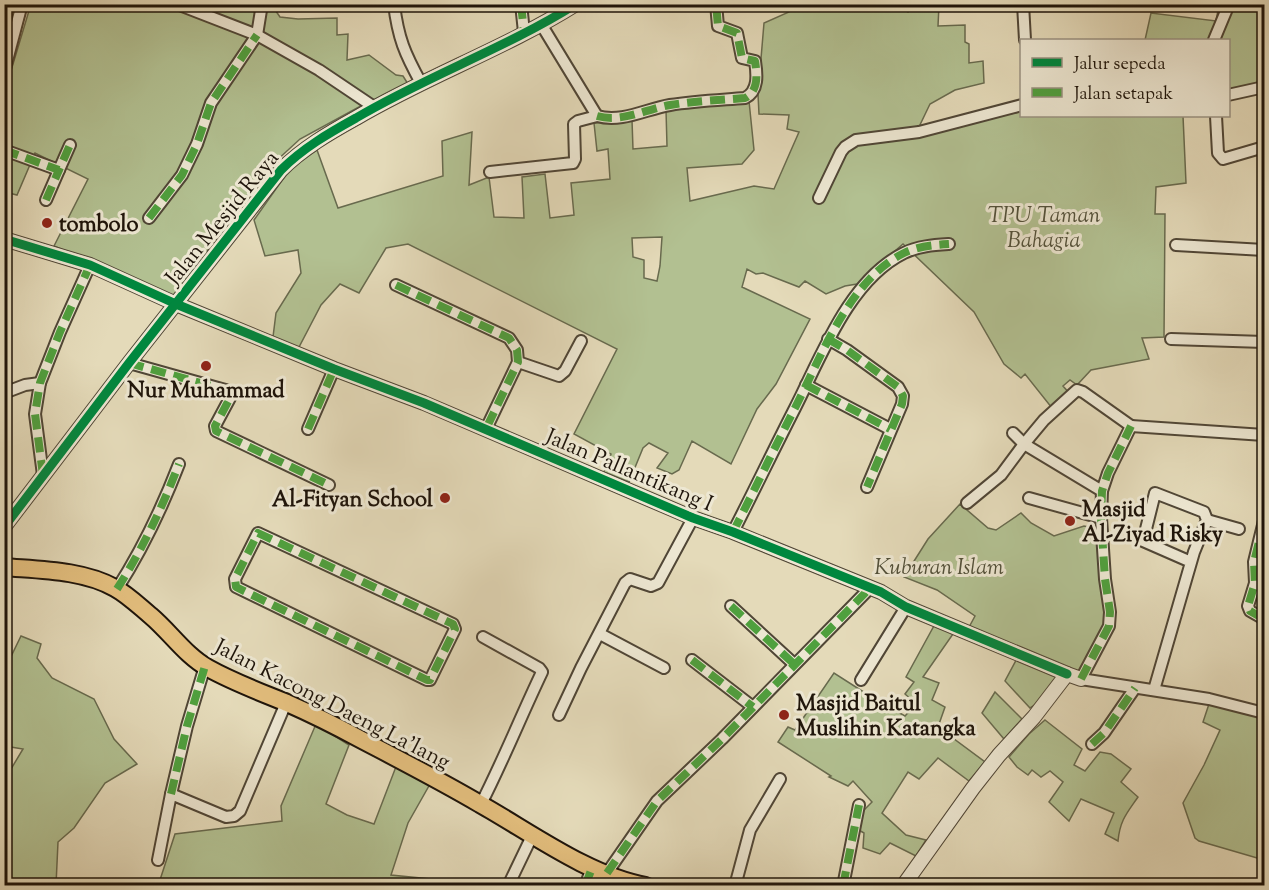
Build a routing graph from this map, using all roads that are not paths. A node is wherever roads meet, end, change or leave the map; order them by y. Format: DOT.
graph roads {
  1 [pos="22,4"];
  2 [pos="177,4"];
  3 [pos="262,4"];
  4 [pos="394,4"];
  5 [pos="521,4"];
  6 [pos="576,4"];
  7 [pos="716,4"];
  8 [pos="1023,4"];
  9 [pos="1229,4"];
  10 [pos="541,24"];
  11 [pos="524,32"];
  12 [pos="257,35"];
  13 [pos="1024,39"];
  14 [pos="1214,39"];
  15 [pos="4,72"];
  16 [pos="421,83"];
  17 [pos="1264,87"];
  18 [pos="1230,95"];
  19 [pos="1020,106"];
  20 [pos="374,107"];
  21 [pos="597,116"];
  22 [pos="1216,117"];
  23 [pos="70,145"];
  24 [pos="1264,147"];
  25 [pos="4,150"];
  26 [pos="58,170"];
  27 [pos="490,172"];
  28 [pos="819,198"];
  29 [pos="46,200"];
  30 [pos="149,218"];
  31 [pos="4,239"];
  32 [pos="949,244"];
  33 [pos="1176,245"];
  34 [pos="1264,250"];
  35 [pos="90,265"];
  36 [pos="396,285"];
  37 [pos="176,304"];
  38 [pos="828,339"];
  39 [pos="1171,339"];
  40 [pos="581,341"];
  41 [pos="1264,342"];
  42 [pos="518,362"];
  43 [pos="129,363"];
  44 [pos="334,369"];
  45 [pos="39,383"];
  46 [pos="806,385"];
  47 [pos="4,393"];
  48 [pos="1131,426"];
  49 [pos="308,429"];
  50 [pos="486,429"];
  51 [pos="890,429"];
  52 [pos="1013,433"];
  53 [pos="1264,435"];
  54 [pos="1024,444"];
  55 [pos="178,464"];
  56 [pos="43,475"];
  57 [pos="328,485"];
  58 [pos="867,488"];
  59 [pos="1102,491"];
  60 [pos="1029,498"];
  61 [pos="967,503"];
  62 [pos="693,518"];
  63 [pos="1101,518"];
  64 [pos="1208,520"];
  65 [pos="1264,521"];
  66 [pos="4,527"];
  67 [pos="1239,529"];
  68 [pos="733,532"];
  69 [pos="1262,540"];
  70 [pos="1191,562"];
  71 [pos="4,567"];
  72 [pos="360,581"];
  73 [pos="870,588"];
  74 [pos="117,589"];
  75 [pos="731,606"];
  76 [pos="906,607"];
  77 [pos="1264,619"];
  78 [pos="600,634"];
  79 [pos="483,637"];
  80 [pos="692,660"];
  81 [pos="794,664"];
  82 [pos="205,666"];
  83 [pos="664,668"];
  84 [pos="1067,674"];
  85 [pos="1082,679"];
  86 [pos="861,680"];
  87 [pos="1135,688"];
  88 [pos="1154,690"];
  89 [pos="286,703"];
  90 [pos="753,707"];
  91 [pos="1264,713"];
  92 [pos="559,716"];
  93 [pos="1092,744"];
  94 [pos="780,779"];
  95 [pos="171,794"];
  96 [pos="481,804"];
  97 [pos="859,806"];
  98 [pos="532,836"];
  99 [pos="158,860"];
  100 [pos="598,874"];
  101 [pos="508,885"];
  102 [pos="585,885"];
  103 [pos="646,885"];
  104 [pos="735,885"];
  105 [pos="843,885"];
  106 [pos="903,885"];
  1 -- 15 [label="street"];
  2 -- 12 [label="street"];
  3 -- 12 [label="street"];
  4 -- 16 [label="street"];
  5 -- 11 [label="street"];
  6 -- 10 [label="street, Jalan Mesjid Raya"];
  7 -- 21 [label="street"];
  8 -- 13 [label="street"];
  9 -- 14 [label="street"];
  10 -- 11 [label="street, Jalan Mesjid Raya"];
  10 -- 21 [label="street"];
  11 -- 16 [label="street, Jalan Mesjid Raya"];
  12 -- 20 [label="street"];
  12 -- 30 [label="street"];
  16 -- 20 [label="street, Jalan Mesjid Raya"];
  17 -- 18 [label="street"];
  19 -- 28 [label="street"];
  20 -- 37 [label="street, Jalan Mesjid Raya"];
  21 -- 27 [label="street"];
  22 -- 24 [label="street"];
  23 -- 26 [label="street"];
  25 -- 26 [label="street"];
  26 -- 29 [label="street"];
  31 -- 35 [label="street, Jalan Pallantikang I"];
  32 -- 38 [label="street"];
  33 -- 34 [label="street"];
  35 -- 37 [label="street, Jalan Pallantikang I"];
  35 -- 45 [label="street"];
  36 -- 42 [label="street"];
  37 -- 43 [label="street, Jalan Mesjid Raya"];
  37 -- 44 [label="street, Jalan Pallantikang I"];
  38 -- 46 [label="street"];
  38 -- 51 [label="street"];
  39 -- 41 [label="street"];
  40 -- 42 [label="street"];
  42 -- 50 [label="street"];
  43 -- 56 [label="street, Jalan Mesjid Raya"];
  43 -- 57 [label="street"];
  44 -- 49 [label="street"];
  44 -- 50 [label="street, Jalan Pallantikang I"];
  45 -- 47 [label="street"];
  45 -- 56 [label="street"];
  46 -- 51 [label="street"];
  46 -- 68 [label="street"];
  48 -- 53 [label="street"];
  48 -- 54 [label="street"];
  48 -- 59 [label="street"];
  50 -- 62 [label="street, Jalan Pallantikang I"];
  51 -- 58 [label="street"];
  52 -- 54 [label="street"];
  54 -- 59 [label="street"];
  54 -- 61 [label="street"];
  55 -- 74 [label="street"];
  56 -- 66 [label="street, Jalan Mesjid Raya"];
  59 -- 63 [label="street"];
  60 -- 63 [label="street"];
  62 -- 68 [label="street, Jalan Pallantikang I"];
  62 -- 78 [label="street"];
  63 -- 85 [label="street"];
  64 -- 67 [label="street"];
  64 -- 70 [label="street"];
  64 -- 70 [label="street"];
  65 -- 69 [label="street"];
  68 -- 73 [label="street, Jalan Pallantikang I"];
  69 -- 77 [label="street"];
  70 -- 88 [label="street"];
  71 -- 74 [label="main road, Jalan Kacong Daeng La'lang"];
  72 -- 72 [label="street"];
  73 -- 76 [label="street, Jalan Pallantikang I"];
  73 -- 81 [label="street"];
  74 -- 82 [label="main road, Jalan Kacong Daeng La'lang"];
  75 -- 81 [label="street"];
  76 -- 84 [label="street, Jalan Pallantikang I"];
  76 -- 86 [label="street"];
  78 -- 83 [label="street"];
  78 -- 92 [label="street"];
  79 -- 96 [label="street"];
  80 -- 90 [label="street"];
  81 -- 90 [label="street"];
  82 -- 89 [label="main road, Jalan Kacong Daeng La'lang"];
  82 -- 95 [label="street"];
  84 -- 85 [label="street, Jalan Pallantikang I"];
  84 -- 106 [label="street"];
  85 -- 87 [label="street"];
  87 -- 88 [label="street"];
  87 -- 93 [label="street"];
  88 -- 91 [label="street"];
  89 -- 95 [label="street"];
  89 -- 96 [label="main road, Jalan Kacong Daeng La'lang"];
  90 -- 100 [label="street"];
  94 -- 104 [label="street"];
  95 -- 99 [label="street"];
  96 -- 98 [label="main road, Jalan Kacong Daeng La'lang"];
  97 -- 105 [label="street"];
  98 -- 100 [label="main road, Jalan Kacong Daeng La'lang"];
  98 -- 101 [label="street"];
  100 -- 102 [label="street"];
  100 -- 103 [label="main road, Jalan Kacong Daeng La'lang"];
}
